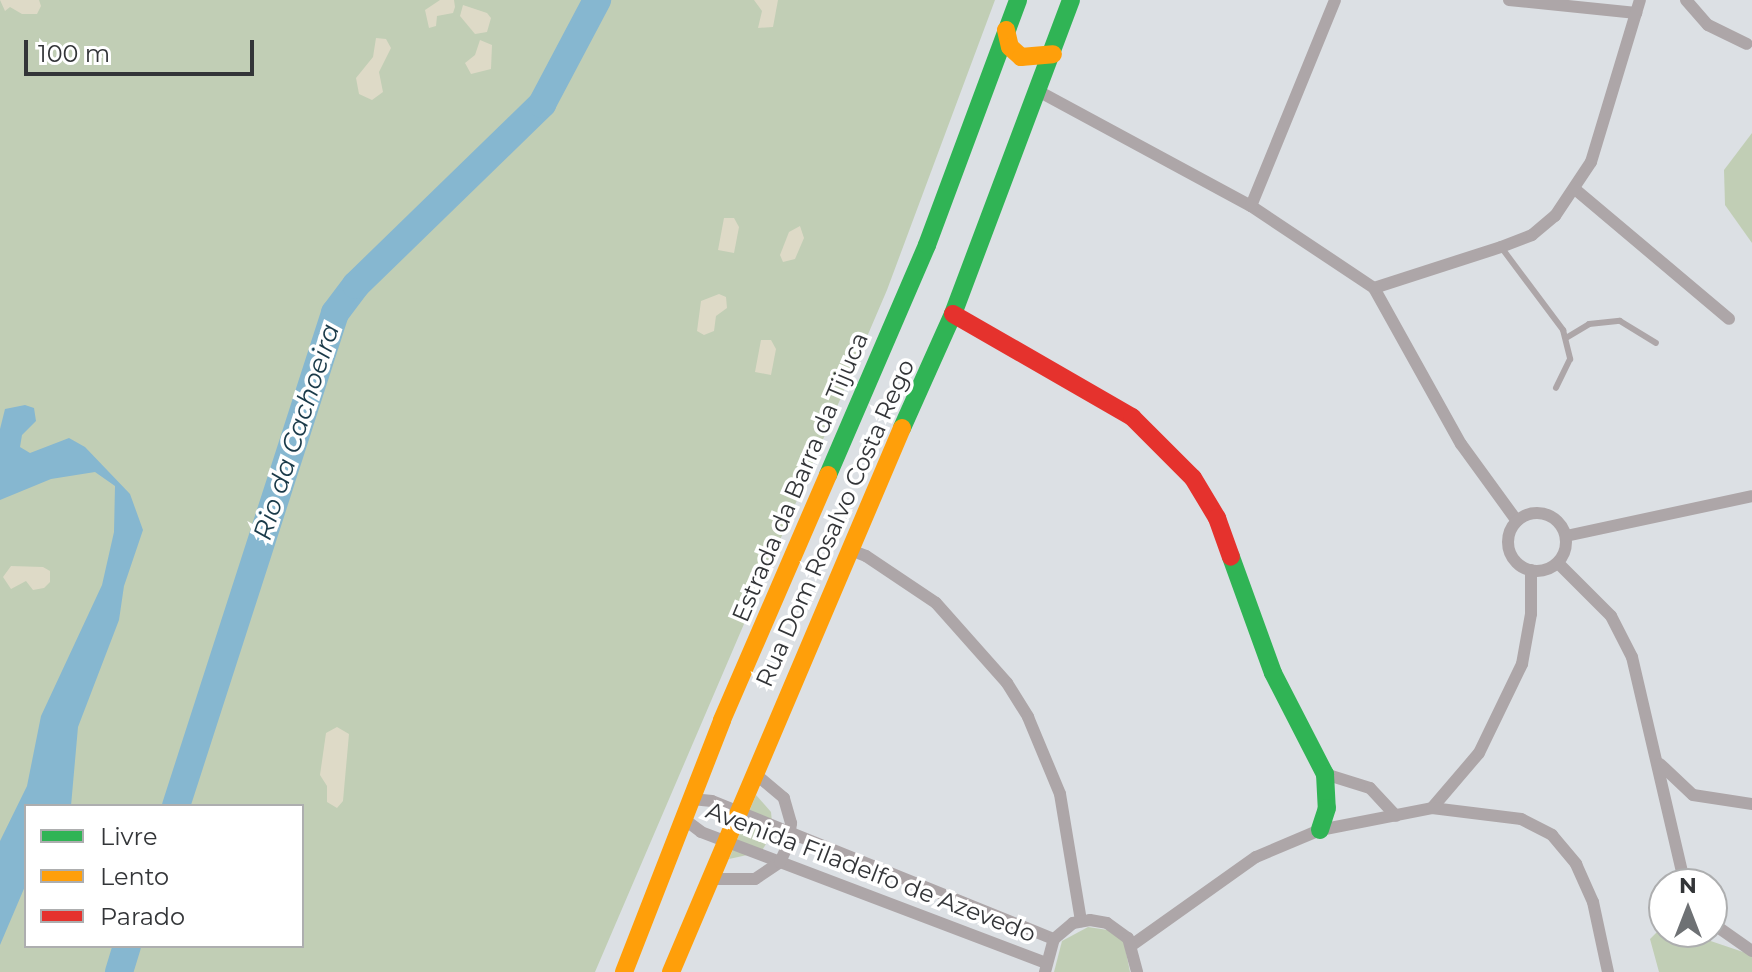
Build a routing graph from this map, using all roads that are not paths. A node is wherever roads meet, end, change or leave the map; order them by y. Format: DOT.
graph roads {
  1 [pos="1018,0"];
  2 [pos="1071,0"];
  3 [pos="1335,0"];
  4 [pos="1509,0"];
  5 [pos="1686,0"];
  6 [pos="1638,6"];
  7 [pos="1006,30"];
  8 [pos="1747,44"];
  9 [pos="1053,54"];
  10 [pos="1040,92"];
  11 [pos="1576,190"];
  12 [pos="1251,206"];
  13 [pos="1501,247"];
  14 [pos="1374,288"];
  15 [pos="953,314"];
  16 [pos="1729,319"];
  17 [pos="1566,338"];
  18 [pos="1656,343"];
  19 [pos="1556,388"];
  20 [pos="1752,496"];
  21 [pos="1517,521"];
  22 [pos="1566,536"];
  23 [pos="848,549"];
  24 [pos="1558,563"];
  25 [pos="1531,570"];
  26 [pos="1660,764"];
  27 [pos="754,773"];
  28 [pos="1325,774"];
  29 [pos="692,799"];
  30 [pos="1752,804"];
  31 [pos="1432,808"];
  32 [pos="737,814"];
  33 [pos="1396,816"];
  34 [pos="684,819"];
  35 [pos="1320,830"];
  36 [pos="791,837"];
  37 [pos="726,841"];
  38 [pos="780,862"];
  39 [pos="1682,868"];
  40 [pos="710,879"];
  41 [pos="1081,921"];
  42 [pos="1728,934"];
  43 [pos="1054,939"];
  44 [pos="1132,945"];
  45 [pos="1752,951"];
  46 [pos="1045,968"];
  47 [pos="1140,971"];
  48 [pos="624,972"];
  49 [pos="671,972"];
  50 [pos="1608,972"];
  1 -- 7 [label="main road, Estrada da Barra da Tijuca"];
  2 -- 9 [label="main road"];
  3 -- 12 [label="street"];
  4 -- 6 [label="street"];
  5 -- 8 [label="street"];
  6 -- 11 [label="street"];
  7 -- 9 [label="main road"];
  7 -- 29 [label="main road, Estrada da Barra da Tijuca"];
  9 -- 10 [label="main road"];
  10 -- 12 [label="street"];
  10 -- 15 [label="main road, Rua Dom Rosalvo Costa Rego"];
  11 -- 13 [label="street"];
  11 -- 16 [label="street"];
  12 -- 14 [label="street"];
  13 -- 14 [label="street"];
  13 -- 17 [label="lane"];
  14 -- 21 [label="street"];
  15 -- 23 [label="main road, Rua Dom Rosalvo Costa Rego"];
  15 -- 28 [label="main road"];
  17 -- 18 [label="lane"];
  17 -- 19 [label="lane"];
  20 -- 22 [label="street"];
  21 -- 22 [label="street"];
  21 -- 25 [label="street"];
  22 -- 24 [label="street"];
  23 -- 27 [label="main road, Rua Dom Rosalvo Costa Rego"];
  23 -- 41 [label="street"];
  24 -- 25 [label="street"];
  24 -- 26 [label="street"];
  25 -- 31 [label="street"];
  26 -- 30 [label="street"];
  26 -- 39 [label="street"];
  27 -- 32 [label="main road, Rua Dom Rosalvo Costa Rego"];
  27 -- 36 [label="street"];
  28 -- 33 [label="street"];
  28 -- 35 [label="main road"];
  29 -- 32 [label="street, Avenida Filadelfo de Azevedo"];
  29 -- 34 [label="main road, Estrada da Barra da Tijuca"];
  31 -- 33 [label="street"];
  31 -- 50 [label="street"];
  32 -- 36 [label="street, Avenida Filadelfo de Azevedo"];
  32 -- 37 [label="main road, Rua Dom Rosalvo Costa Rego"];
  33 -- 35 [label="street"];
  34 -- 37 [label="street, Avenida Filadelfo de Azevedo"];
  34 -- 48 [label="main road, Estrada da Barra da Tijuca"];
  35 -- 44 [label="street"];
  36 -- 38 [label="street"];
  36 -- 43 [label="street, Avenida Filadelfo de Azevedo"];
  37 -- 38 [label="street, Avenida Filadelfo de Azevedo"];
  37 -- 40 [label="main road, Rua Dom Rosalvo Costa Rego"];
  38 -- 40 [label="street"];
  38 -- 46 [label="street, Avenida Filadelfo de Azevedo"];
  40 -- 49 [label="main road, Rua Dom Rosalvo Costa Rego"];
  41 -- 43 [label="street"];
  41 -- 44 [label="street"];
  42 -- 45 [label="street"];
  43 -- 46 [label="street"];
  44 -- 47 [label="street"];
}
